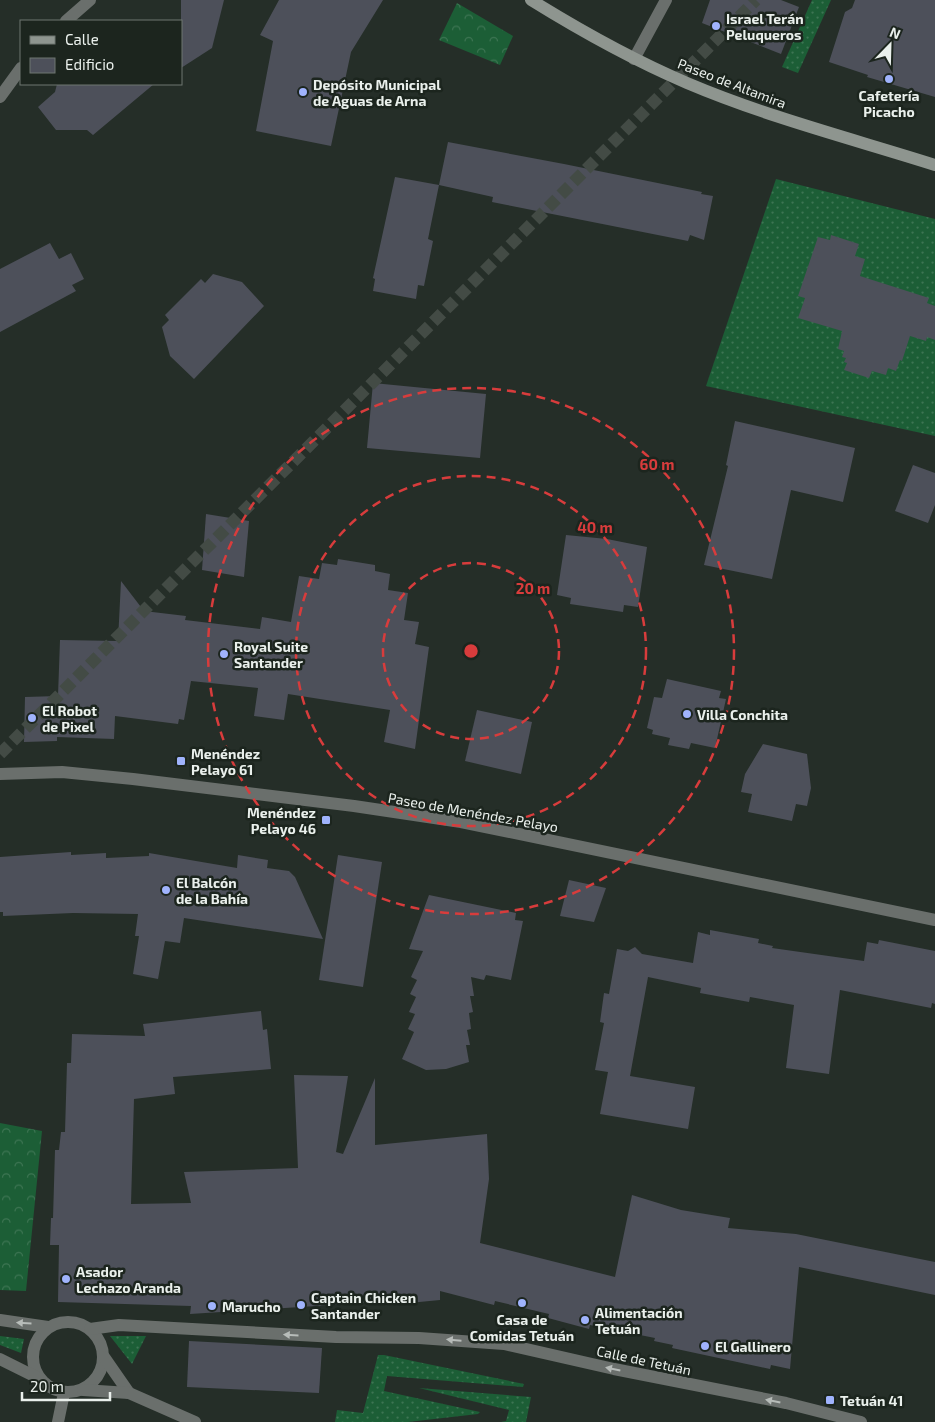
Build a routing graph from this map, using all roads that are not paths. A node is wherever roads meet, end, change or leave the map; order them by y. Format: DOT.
graph roads {
  1 [pos="90,0"];
  2 [pos="530,0"];
  3 [pos="666,0"];
  4 [pos="67,20"];
  5 [pos="634,59"];
  6 [pos="20,69"];
  7 [pos="0,96"];
  8 [pos="935,166"];
  9 [pos="0,774"];
  10 [pos="935,920"];
  11 [pos="0,1320"];
  12 [pos="48,1327"];
  13 [pos="90,1329"];
  14 [pos="104,1357"];
  15 [pos="0,1358"];
  16 [pos="38,1378"];
  17 [pos="83,1390"];
  18 [pos="64,1393"];
  19 [pos="129,1393"];
  20 [pos="58,1422"];
  21 [pos="195,1422"];
  22 [pos="861,1422"];
  1 -- 4 [label="street"];
  2 -- 5 [label="main road, Paseo de Altamira"];
  3 -- 5 [label="street"];
  5 -- 8 [label="main road, Paseo de Altamira"];
  6 -- 7 [label="street"];
  9 -- 10 [label="street, Paseo de Menéndez Pelayo"];
  12 -- 11 [label="street, one-way"];
  12 -- 13 [label="street"];
  12 -- 16 [label="street"];
  13 -- 14 [label="street"];
  22 -- 13 [label="street, Calle de Tetuán, one-way"];
  14 -- 17 [label="street"];
  14 -- 19 [label="street"];
  15 -- 16 [label="street"];
  16 -- 18 [label="street"];
  17 -- 18 [label="street"];
  17 -- 19 [label="street"];
  18 -- 20 [label="street"];
  19 -- 21 [label="street"];
}
